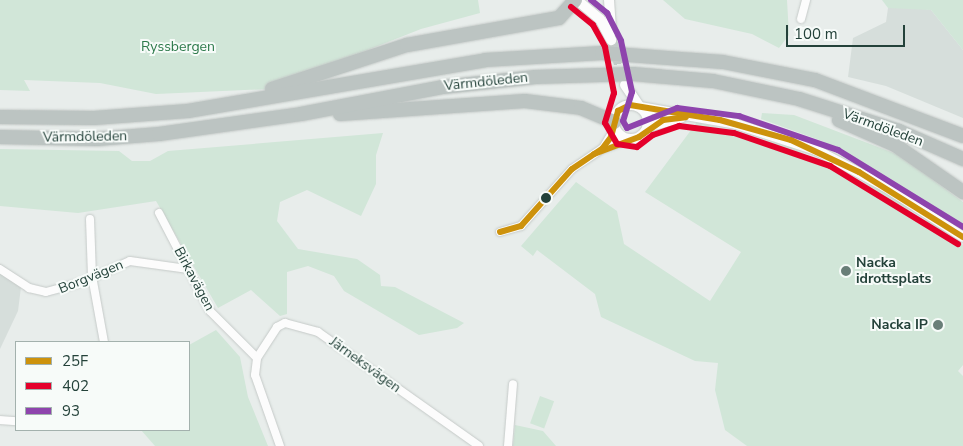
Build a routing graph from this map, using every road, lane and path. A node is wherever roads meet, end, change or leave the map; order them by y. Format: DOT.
graph roads {
  1 [pos="576,0"];
  2 [pos="609,0"];
  3 [pos="806,0"];
  4 [pos="801,19"];
  5 [pos="757,88"];
  6 [pos="862,95"];
  7 [pos="230,104"];
  8 [pos="639,106"];
  9 [pos="620,108"];
  10 [pos="701,116"];
  11 [pos="0,117"];
  12 [pos="259,121"];
  13 [pos="614,125"];
  14 [pos="648,127"];
  15 [pos="963,129"];
  16 [pos="963,136"];
  17 [pos="0,137"];
  18 [pos="631,139"];
  19 [pos="602,149"];
  20 [pos="963,158"];
  21 [pos="963,192"];
  22 [pos="160,213"];
  23 [pos="90,219"];
  24 [pos="500,232"];
  25 [pos="963,237"];
  26 [pos="0,269"];
  27 [pos="188,269"];
  28 [pos="92,276"];
  29 [pos="104,341"];
  30 [pos="257,358"];
  31 [pos="513,384"];
  32 [pos="0,420"];
  33 [pos="15,421"];
  34 [pos="280,446"];
  35 [pos="479,446"];
  36 [pos="508,446"];
  1 -- 2 [label="street"];
  1 -- 7 [label="highway"];
  3 -- 4 [label="street"];
  5 -- 12 [label="highway, Värmdöleden"];
  5 -- 20 [label="highway, Värmdöleden"];
  5 -- 21 [label="highway"];
  6 -- 7 [label="highway, Värmdöleden"];
  6 -- 15 [label="highway"];
  6 -- 16 [label="highway, Värmdöleden"];
  7 -- 11 [label="highway, Värmdöleden"];
  8 -- 9 [label="street"];
  8 -- 9 [label="street"];
  8 -- 10 [label="street"];
  8 -- 14 [label="street"];
  9 -- 13 [label="street"];
  10 -- 14 [label="street"];
  10 -- 25 [label="street"];
  12 -- 13 [label="highway"];
  12 -- 17 [label="highway, Värmdöleden"];
  13 -- 18 [label="street"];
  13 -- 19 [label="street"];
  14 -- 18 [label="street"];
  18 -- 19 [label="street"];
  19 -- 24 [label="street"];
  22 -- 27 [label="street, Birkavägen"];
  23 -- 28 [label="street"];
  26 -- 28 [label="street, Borgvägen"];
  27 -- 28 [label="street, Borgvägen"];
  27 -- 30 [label="street, Birkavägen"];
  28 -- 29 [label="street"];
  30 -- 34 [label="street"];
  30 -- 35 [label="street, Järneksvägen"];
  31 -- 36 [label="street"];
  32 -- 33 [label="street"];
}
